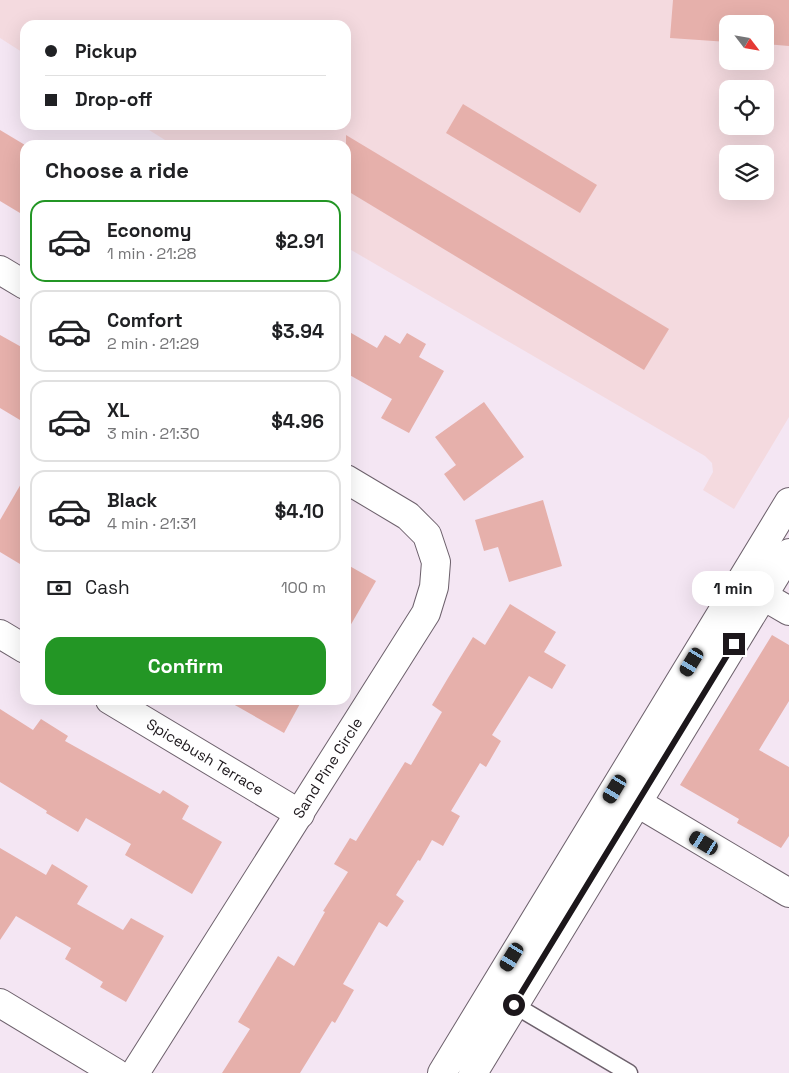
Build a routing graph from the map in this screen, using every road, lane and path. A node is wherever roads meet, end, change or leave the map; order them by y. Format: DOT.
graph roads {
  1 [pos="0,270"];
  2 [pos="20,282"];
  3 [pos="351,482"];
  4 [pos="789,502"];
  5 [pos="789,553"];
  6 [pos="740,583"];
  7 [pos="763,596"];
  8 [pos="789,612"];
  9 [pos="0,634"];
  10 [pos="20,646"];
  11 [pos="118,705"];
  12 [pos="626,795"];
  13 [pos="300,814"];
  14 [pos="789,894"];
  15 [pos="503,998"];
  16 [pos="0,1003"];
  17 [pos="116,1073"];
  18 [pos="135,1073"];
  19 [pos="442,1073"];
  20 [pos="472,1073"];
  21 [pos="630,1073"];
  1 -- 2 [label="street"];
  3 -- 13 [label="street, Sand Pine Circle"];
  4 -- 6 [label="street"];
  5 -- 7 [label="street"];
  6 -- 7 [label="street"];
  6 -- 12 [label="street"];
  7 -- 8 [label="street"];
  7 -- 12 [label="street"];
  9 -- 10 [label="street"];
  11 -- 13 [label="street, Spicebush Terrace"];
  12 -- 14 [label="street"];
  12 -- 15 [label="street"];
  13 -- 18 [label="street, Sand Pine Circle"];
  15 -- 19 [label="street"];
  15 -- 20 [label="street"];
  15 -- 21 [label="lane"];
  16 -- 17 [label="street"];
}
